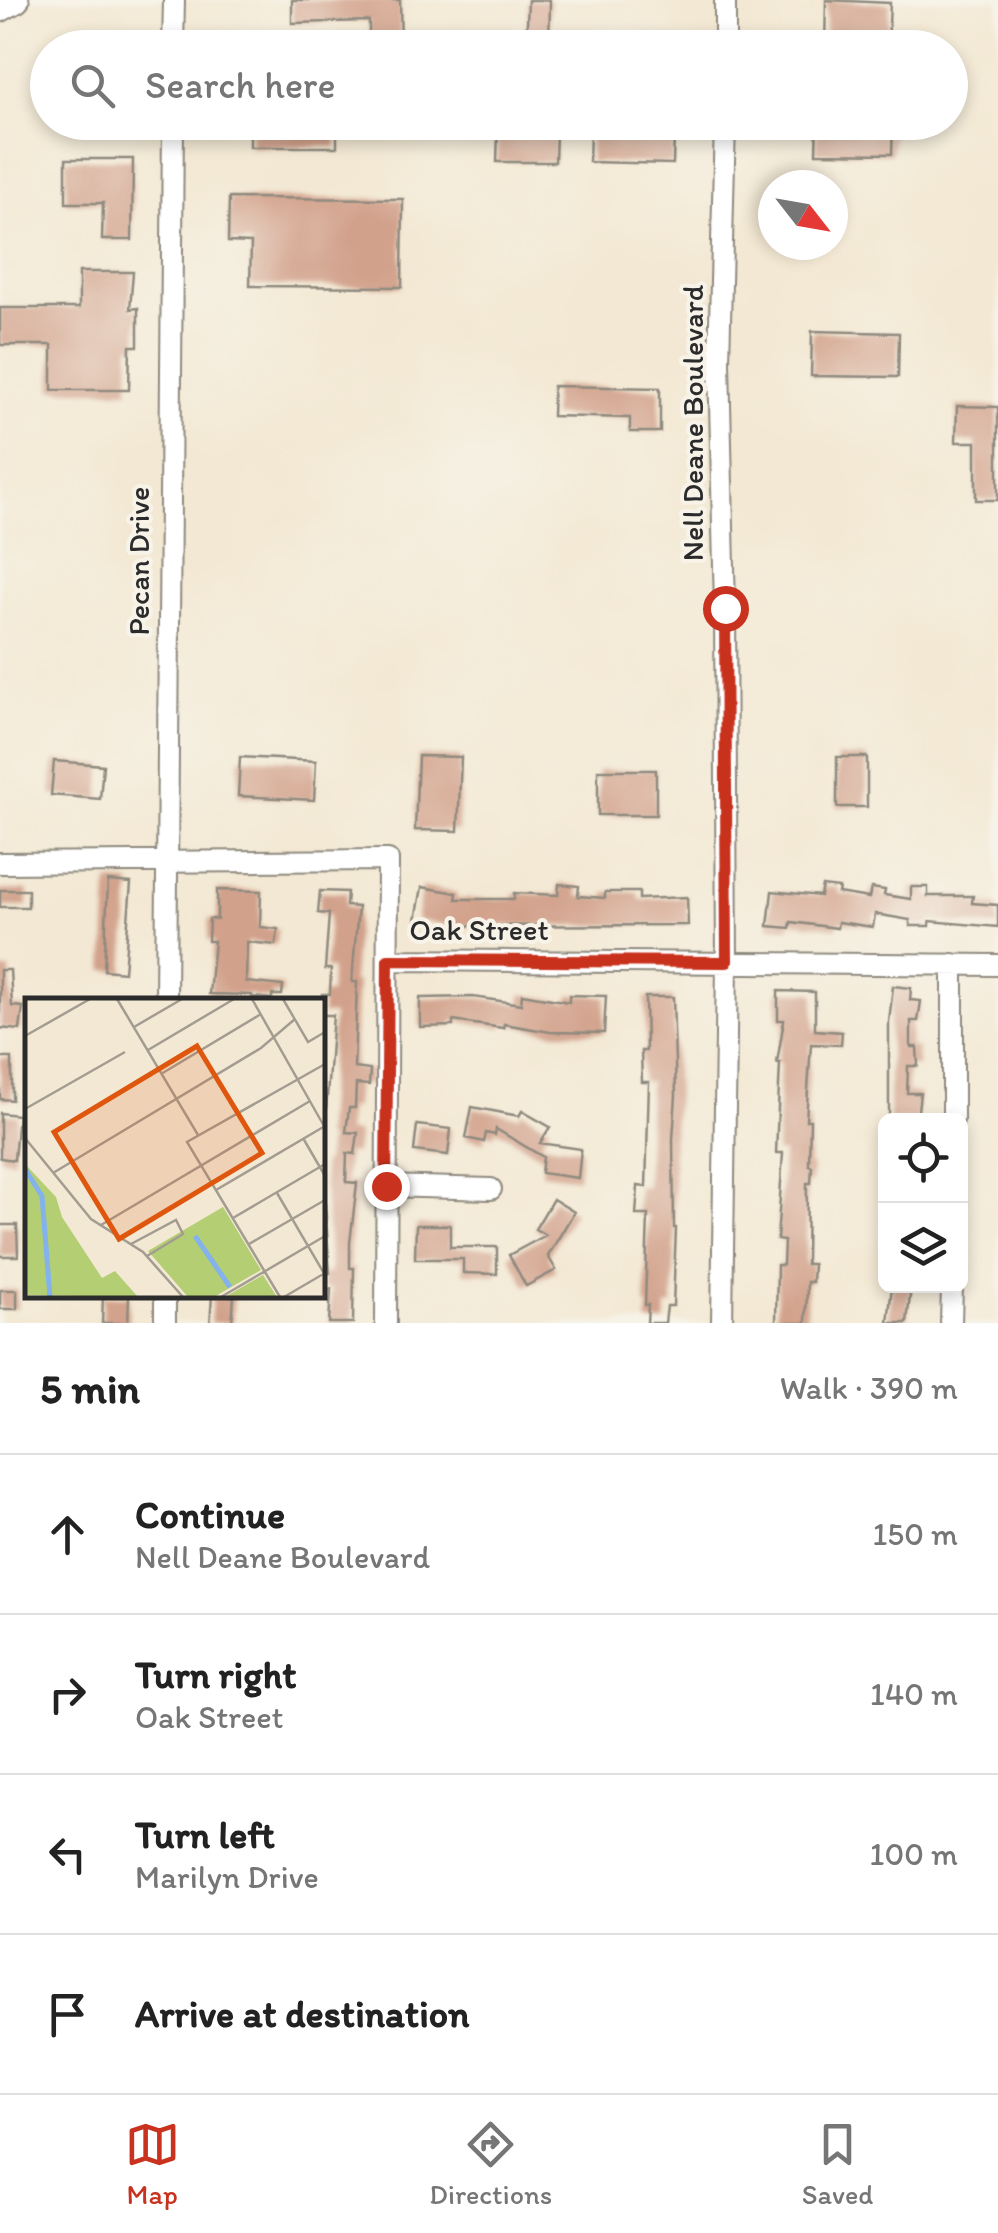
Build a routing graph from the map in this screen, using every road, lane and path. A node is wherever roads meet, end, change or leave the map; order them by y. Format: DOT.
graph roads {
  1 [pos="16,0"];
  2 [pos="174,0"];
  3 [pos="725,0"];
  4 [pos="0,9"];
  5 [pos="173,30"];
  6 [pos="725,30"];
  7 [pos="172,140"];
  8 [pos="725,140"];
  9 [pos="0,863"];
  10 [pos="167,863"];
  11 [pos="388,960"];
  12 [pos="727,962"];
  13 [pos="953,964"];
  14 [pos="998,965"];
  15 [pos="166,998"];
  16 [pos="952,1113"];
  17 [pos="386,1186"];
  18 [pos="490,1189"];
  19 [pos="952,1293"];
  20 [pos="386,1323"];
  21 [pos="722,1323"];
  22 [pos="952,1323"];
  1 -- 4 [label="main road"];
  2 -- 5 [label="street"];
  3 -- 6 [label="street"];
  7 -- 10 [label="street, Pecan Drive"];
  8 -- 12 [label="street, Nell Deane Boulevard"];
  9 -- 10 [label="street, Oak Street"];
  10 -- 11 [label="street, Oak Street"];
  10 -- 15 [label="street, Pecan Drive"];
  11 -- 12 [label="street, Oak Street"];
  11 -- 17 [label="street"];
  12 -- 13 [label="street, Oak Street"];
  12 -- 21 [label="street, Nell Deane Boulevard"];
  13 -- 14 [label="street, Oak Street"];
  13 -- 16 [label="street"];
  17 -- 18 [label="street"];
  17 -- 20 [label="street"];
  19 -- 22 [label="street"];
}
